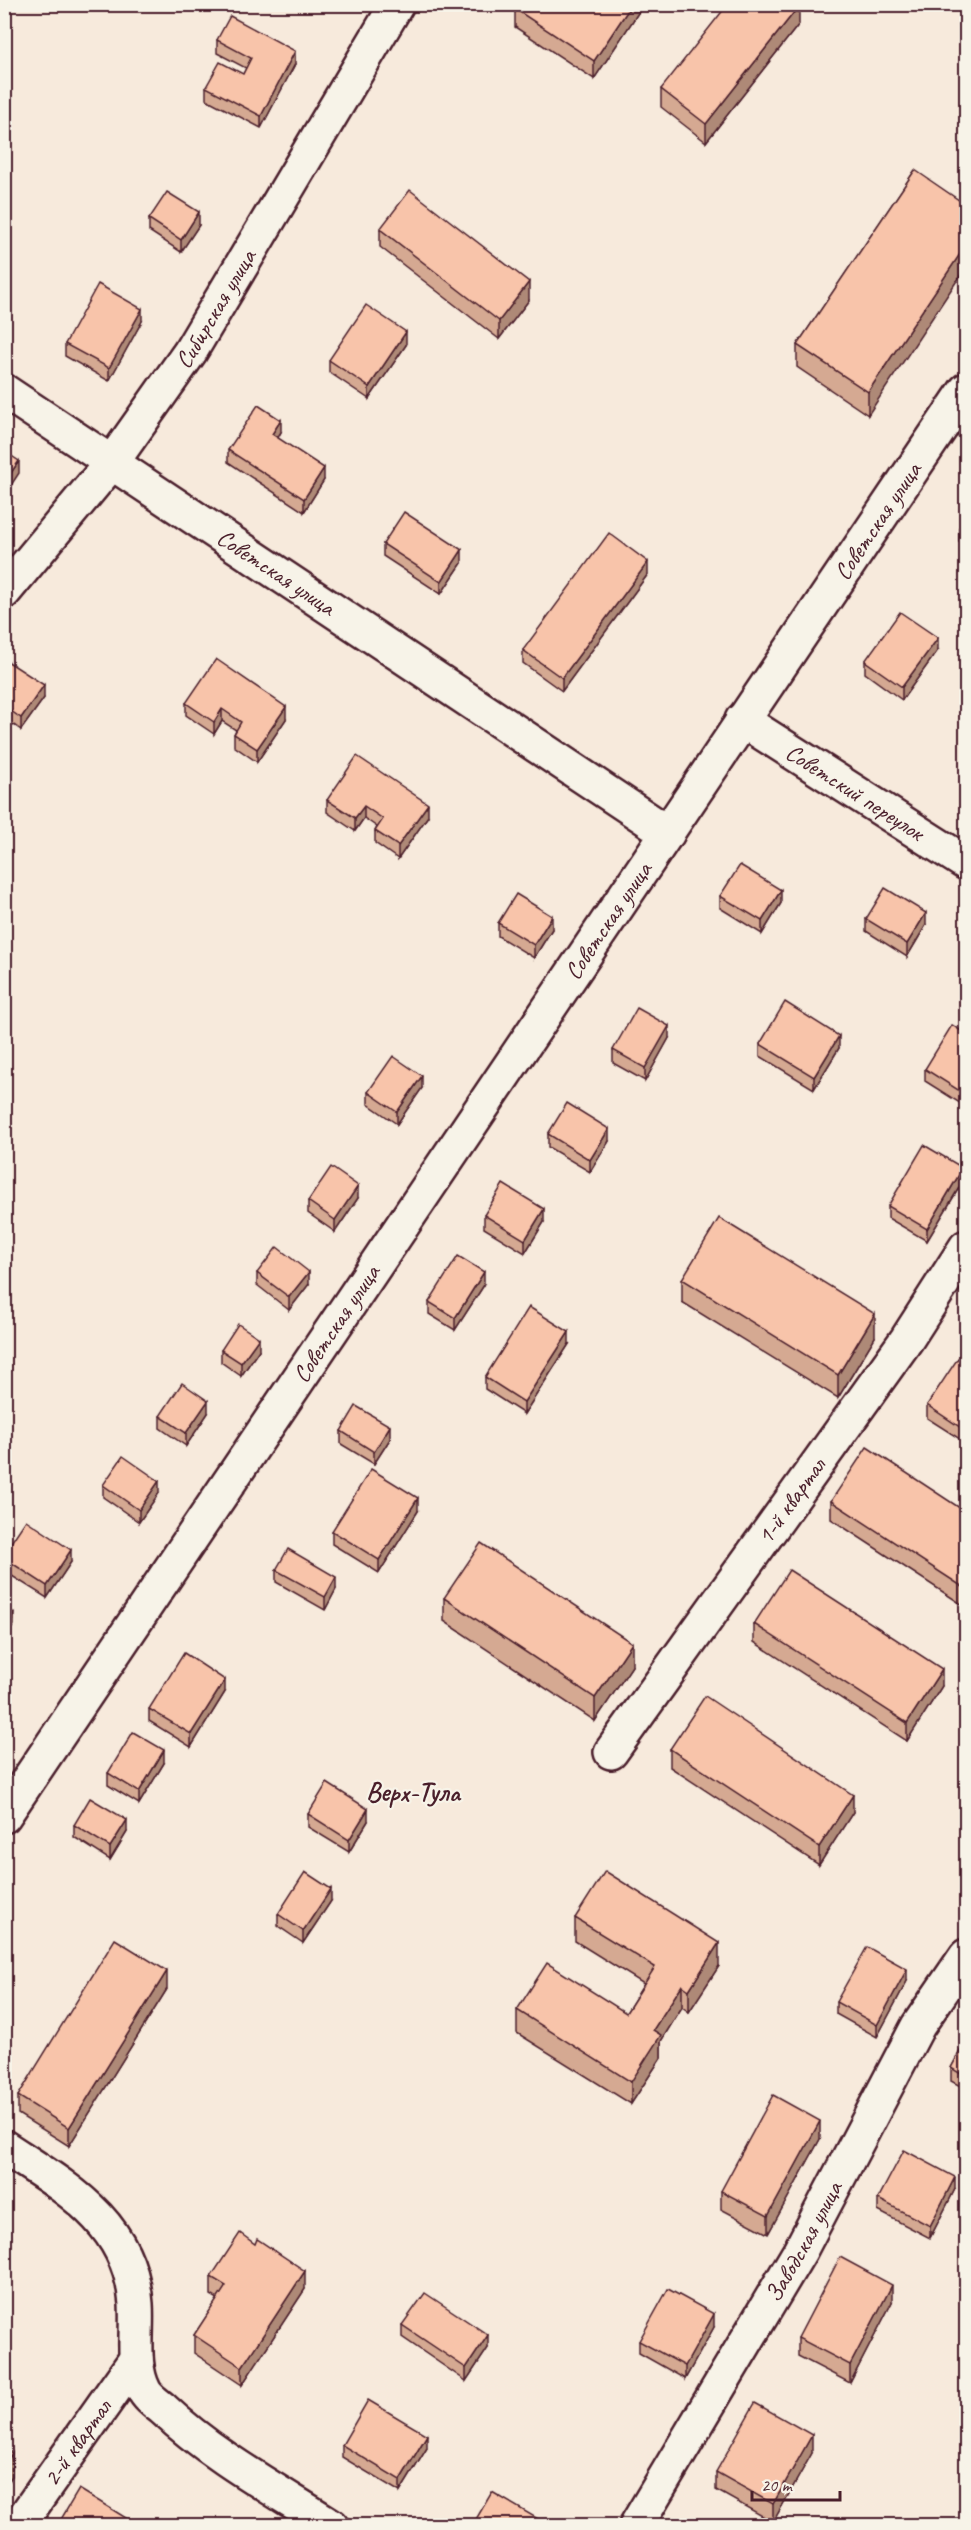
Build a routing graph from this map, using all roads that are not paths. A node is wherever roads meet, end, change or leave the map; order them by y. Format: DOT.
graph roads {
  1 [pos="397,4"];
  2 [pos="966,390"];
  3 [pos="4,391"];
  4 [pos="113,461"];
  5 [pos="4,592"];
  6 [pos="742,720"];
  7 [pos="668,833"];
  8 [pos="966,863"];
  9 [pos="966,1247"];
  10 [pos="611,1752"];
  11 [pos="4,1816"];
  12 [pos="966,1956"];
  13 [pos="4,2147"];
  14 [pos="136,2359"];
  15 [pos="18,2526"];
  16 [pos="332,2526"];
  17 [pos="636,2526"];
  1 -- 4 [label="street, Сибирская улица"];
  2 -- 6 [label="street, Советская улица"];
  3 -- 4 [label="street, Советская улица"];
  4 -- 5 [label="street, Сибирская улица"];
  4 -- 7 [label="street, Советская улица"];
  6 -- 7 [label="street, Советская улица"];
  6 -- 8 [label="street, Советский переулок"];
  7 -- 11 [label="street, Советская улица"];
  9 -- 10 [label="street, 1-й квартал"];
  12 -- 17 [label="street, Заводская улица"];
  13 -- 14 [label="street"];
  14 -- 15 [label="street, 2-й квартал"];
  14 -- 16 [label="street"];
}
